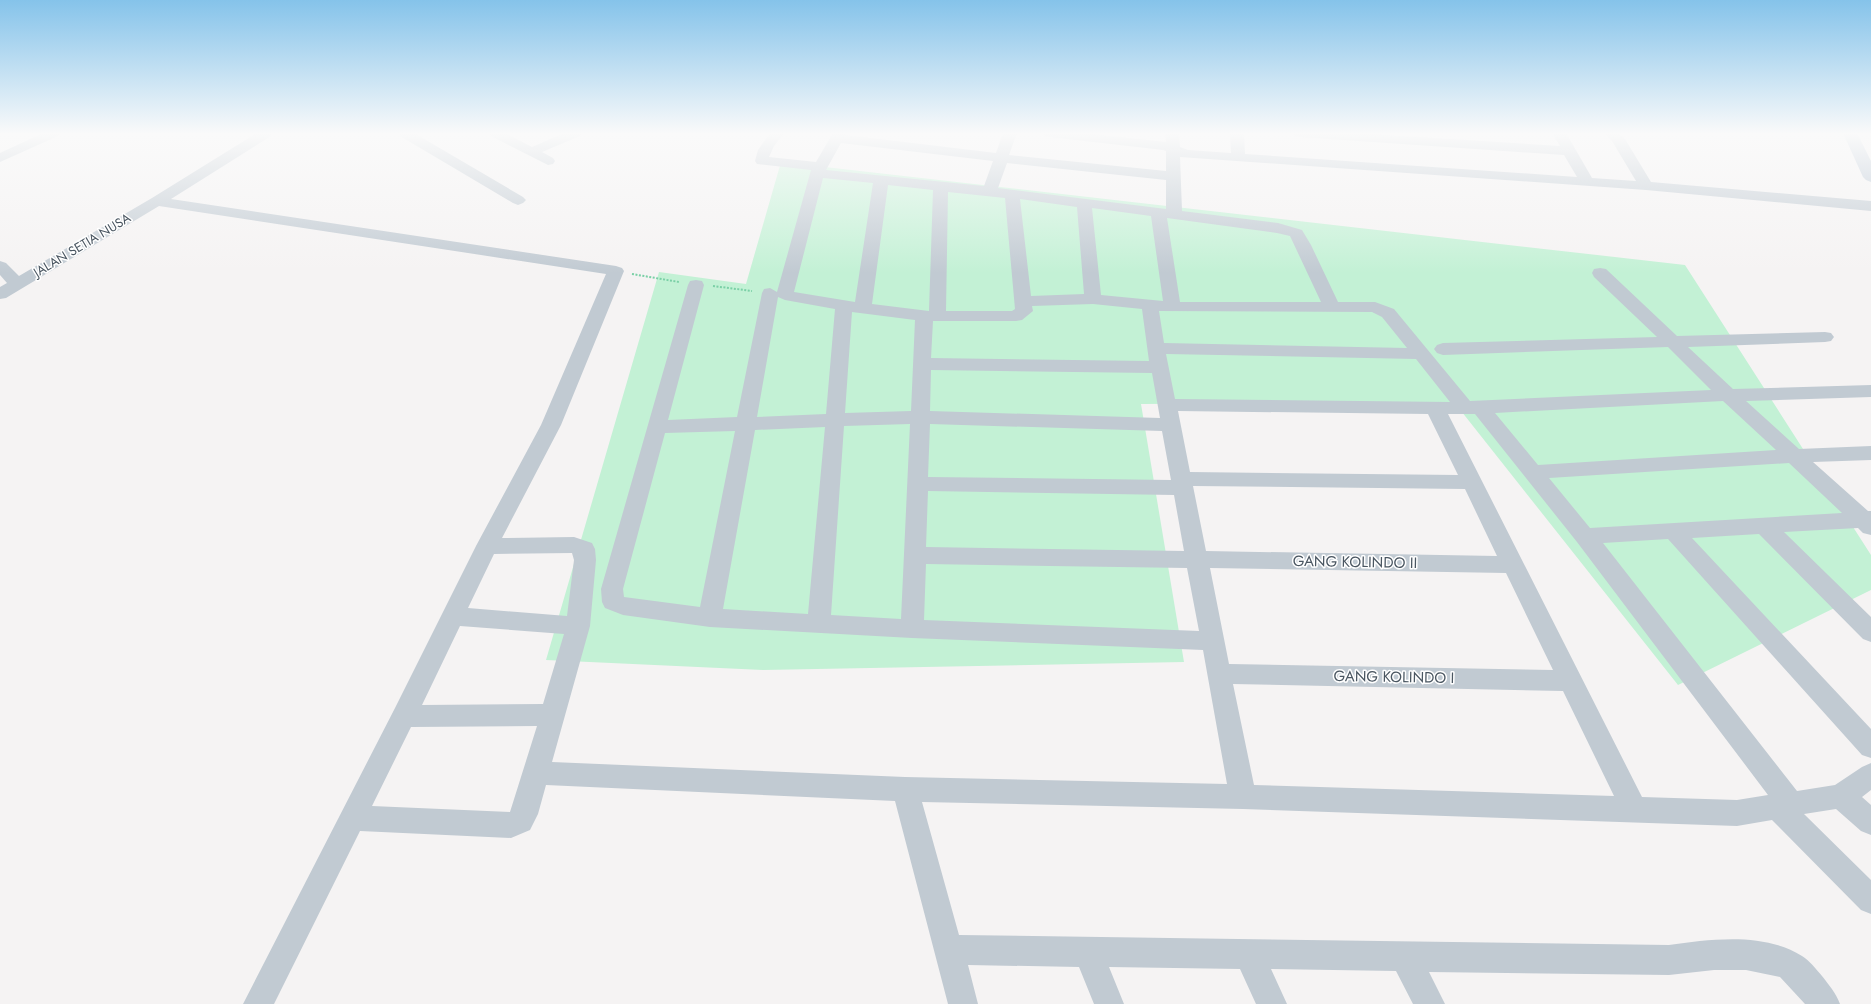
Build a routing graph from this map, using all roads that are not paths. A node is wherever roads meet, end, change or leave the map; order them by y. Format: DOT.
graph roads {
  1 [pos="189,180"];
  2 [pos="485,180"];
  3 [pos="815,180"];
  4 [pos="881,180"];
  5 [pos="993,180"];
  6 [pos="1174,180"];
  7 [pos="1557,180"];
  8 [pos="1642,180"];
  9 [pos="1587,182"];
  10 [pos="941,186"];
  11 [pos="1646,186"];
  12 [pos="989,192"];
  13 [pos="1012,194"];
  14 [pos="157,200"];
  15 [pos="518,200"];
  16 [pos="1084,203"];
  17 [pos="1871,206"];
  18 [pos="1158,212"];
  19 [pos="1174,214"];
  20 [pos="0,266"];
  21 [pos="1600,273"];
  22 [pos="18,283"];
  23 [pos="696,284"];
  24 [pos="770,293"];
  25 [pos="0,294"];
  26 [pos="1092,299"];
  27 [pos="1022,301"];
  28 [pos="1150,305"];
  29 [pos="854,307"];
  30 [pos="1172,307"];
  31 [pos="1332,307"];
  32 [pos="930,316"];
  33 [pos="1825,337"];
  34 [pos="1672,341"];
  35 [pos="1443,349"];
  36 [pos="1422,354"];
  37 [pos="1158,357"];
  38 [pos="922,364"];
  39 [pos="1871,391"];
  40 [pos="1728,395"];
  41 [pos="1436,408"];
  42 [pos="1473,408"];
  43 [pos="1169,415"];
  44 [pos="921,417"];
  45 [pos="835,420"];
  46 [pos="746,422"];
  47 [pos="658,427"];
  48 [pos="1871,453"];
  49 [pos="1794,456"];
  50 [pos="1533,472"];
  51 [pos="1472,482"];
  52 [pos="1182,483"];
  53 [pos="917,484"];
  54 [pos="1868,522"];
  55 [pos="1765,526"];
  56 [pos="1673,531"];
  57 [pos="1585,536"];
  58 [pos="487,546"];
  59 [pos="915,555"];
  60 [pos="1197,558"];
  61 [pos="1512,565"];
  62 [pos="452,616"];
  63 [pos="710,618"];
  64 [pos="818,624"];
  65 [pos="578,626"];
  66 [pos="912,629"];
  67 [pos="1871,632"];
  68 [pos="1213,641"];
  69 [pos="1219,674"];
  70 [pos="1570,680"];
  71 [pos="552,715"];
  72 [pos="404,716"];
  73 [pos="1871,747"];
  74 [pos="536,773"];
  75 [pos="1871,775"];
  76 [pos="905,789"];
  77 [pos="1842,796"];
  78 [pos="1243,797"];
  79 [pos="1785,806"];
  80 [pos="1634,810"];
  81 [pos="352,818"];
  82 [pos="1871,822"];
  83 [pos="1871,900"];
  84 [pos="948,950"];
  85 [pos="1088,952"];
  86 [pos="1248,954"];
  87 [pos="1404,956"];
  88 [pos="258,1004"];
  89 [pos="963,1004"];
  90 [pos="1109,1004"];
  91 [pos="1272,1004"];
  92 [pos="1430,1004"];
  93 [pos="1825,1004"];
  1 -- 14 [label="street, JALAN SETIA NUSA"];
  2 -- 15 [label="street"];
  3 -- 29 [label="street"];
  4 -- 10 [label="street"];
  4 -- 29 [label="street"];
  5 -- 12 [label="street"];
  6 -- 19 [label="street"];
  7 -- 9 [label="street"];
  8 -- 11 [label="street"];
  9 -- 11 [label="street"];
  10 -- 12 [label="street"];
  10 -- 32 [label="street"];
  11 -- 17 [label="street"];
  12 -- 13 [label="street"];
  13 -- 16 [label="street"];
  13 -- 27 [label="street"];
  14 -- 22 [label="street, JALAN SETIA NUSA"];
  14 -- 58 [label="street"];
  16 -- 18 [label="street"];
  16 -- 26 [label="street"];
  18 -- 19 [label="street"];
  18 -- 30 [label="street"];
  19 -- 31 [label="street"];
  20 -- 22 [label="street"];
  21 -- 34 [label="street"];
  22 -- 25 [label="street, JALAN SETIA NUSA"];
  23 -- 47 [label="street"];
  24 -- 46 [label="street"];
  26 -- 27 [label="street"];
  26 -- 28 [label="street"];
  27 -- 32 [label="street"];
  28 -- 30 [label="street"];
  28 -- 37 [label="street"];
  29 -- 32 [label="street"];
  29 -- 45 [label="street"];
  30 -- 31 [label="street"];
  31 -- 36 [label="street"];
  32 -- 38 [label="street"];
  33 -- 34 [label="street"];
  34 -- 35 [label="street"];
  34 -- 40 [label="street"];
  36 -- 37 [label="street"];
  36 -- 42 [label="street"];
  37 -- 38 [label="street"];
  37 -- 43 [label="street"];
  38 -- 44 [label="street"];
  39 -- 40 [label="street"];
  40 -- 42 [label="street"];
  40 -- 49 [label="street"];
  41 -- 42 [label="street"];
  41 -- 43 [label="street"];
  41 -- 51 [label="street"];
  42 -- 50 [label="street"];
  43 -- 44 [label="street"];
  43 -- 52 [label="street"];
  44 -- 45 [label="street"];
  44 -- 53 [label="street"];
  45 -- 46 [label="street"];
  45 -- 64 [label="street"];
  46 -- 47 [label="street"];
  46 -- 63 [label="street"];
  47 -- 63 [label="street"];
  48 -- 49 [label="street"];
  49 -- 50 [label="street"];
  49 -- 54 [label="street"];
  50 -- 57 [label="street"];
  51 -- 52 [label="street"];
  51 -- 61 [label="street"];
  52 -- 53 [label="street"];
  52 -- 60 [label="street"];
  53 -- 59 [label="street"];
  54 -- 55 [label="street"];
  55 -- 56 [label="street"];
  55 -- 67 [label="street"];
  56 -- 57 [label="street"];
  56 -- 73 [label="street"];
  57 -- 79 [label="street"];
  58 -- 62 [label="street"];
  58 -- 65 [label="street"];
  59 -- 60 [label="street, GANG KOLINDO II"];
  59 -- 66 [label="street"];
  60 -- 61 [label="street, GANG KOLINDO II"];
  60 -- 68 [label="street"];
  61 -- 70 [label="street"];
  62 -- 65 [label="street"];
  62 -- 72 [label="street"];
  63 -- 64 [label="street"];
  64 -- 66 [label="street"];
  65 -- 71 [label="street"];
  66 -- 68 [label="street"];
  68 -- 69 [label="street"];
  69 -- 70 [label="street, GANG KOLINDO I"];
  69 -- 78 [label="street"];
  70 -- 80 [label="street"];
  71 -- 72 [label="street"];
  71 -- 74 [label="street"];
  72 -- 81 [label="street"];
  74 -- 76 [label="street"];
  74 -- 81 [label="street"];
  75 -- 77 [label="street"];
  76 -- 78 [label="street"];
  76 -- 84 [label="street"];
  77 -- 79 [label="street"];
  77 -- 82 [label="street"];
  78 -- 80 [label="street"];
  79 -- 80 [label="street"];
  79 -- 83 [label="street"];
  81 -- 88 [label="street"];
  84 -- 85 [label="street"];
  84 -- 89 [label="street"];
  85 -- 86 [label="street"];
  85 -- 90 [label="street"];
  86 -- 87 [label="street"];
  86 -- 91 [label="street"];
  87 -- 92 [label="street"];
  87 -- 93 [label="street"];
}
